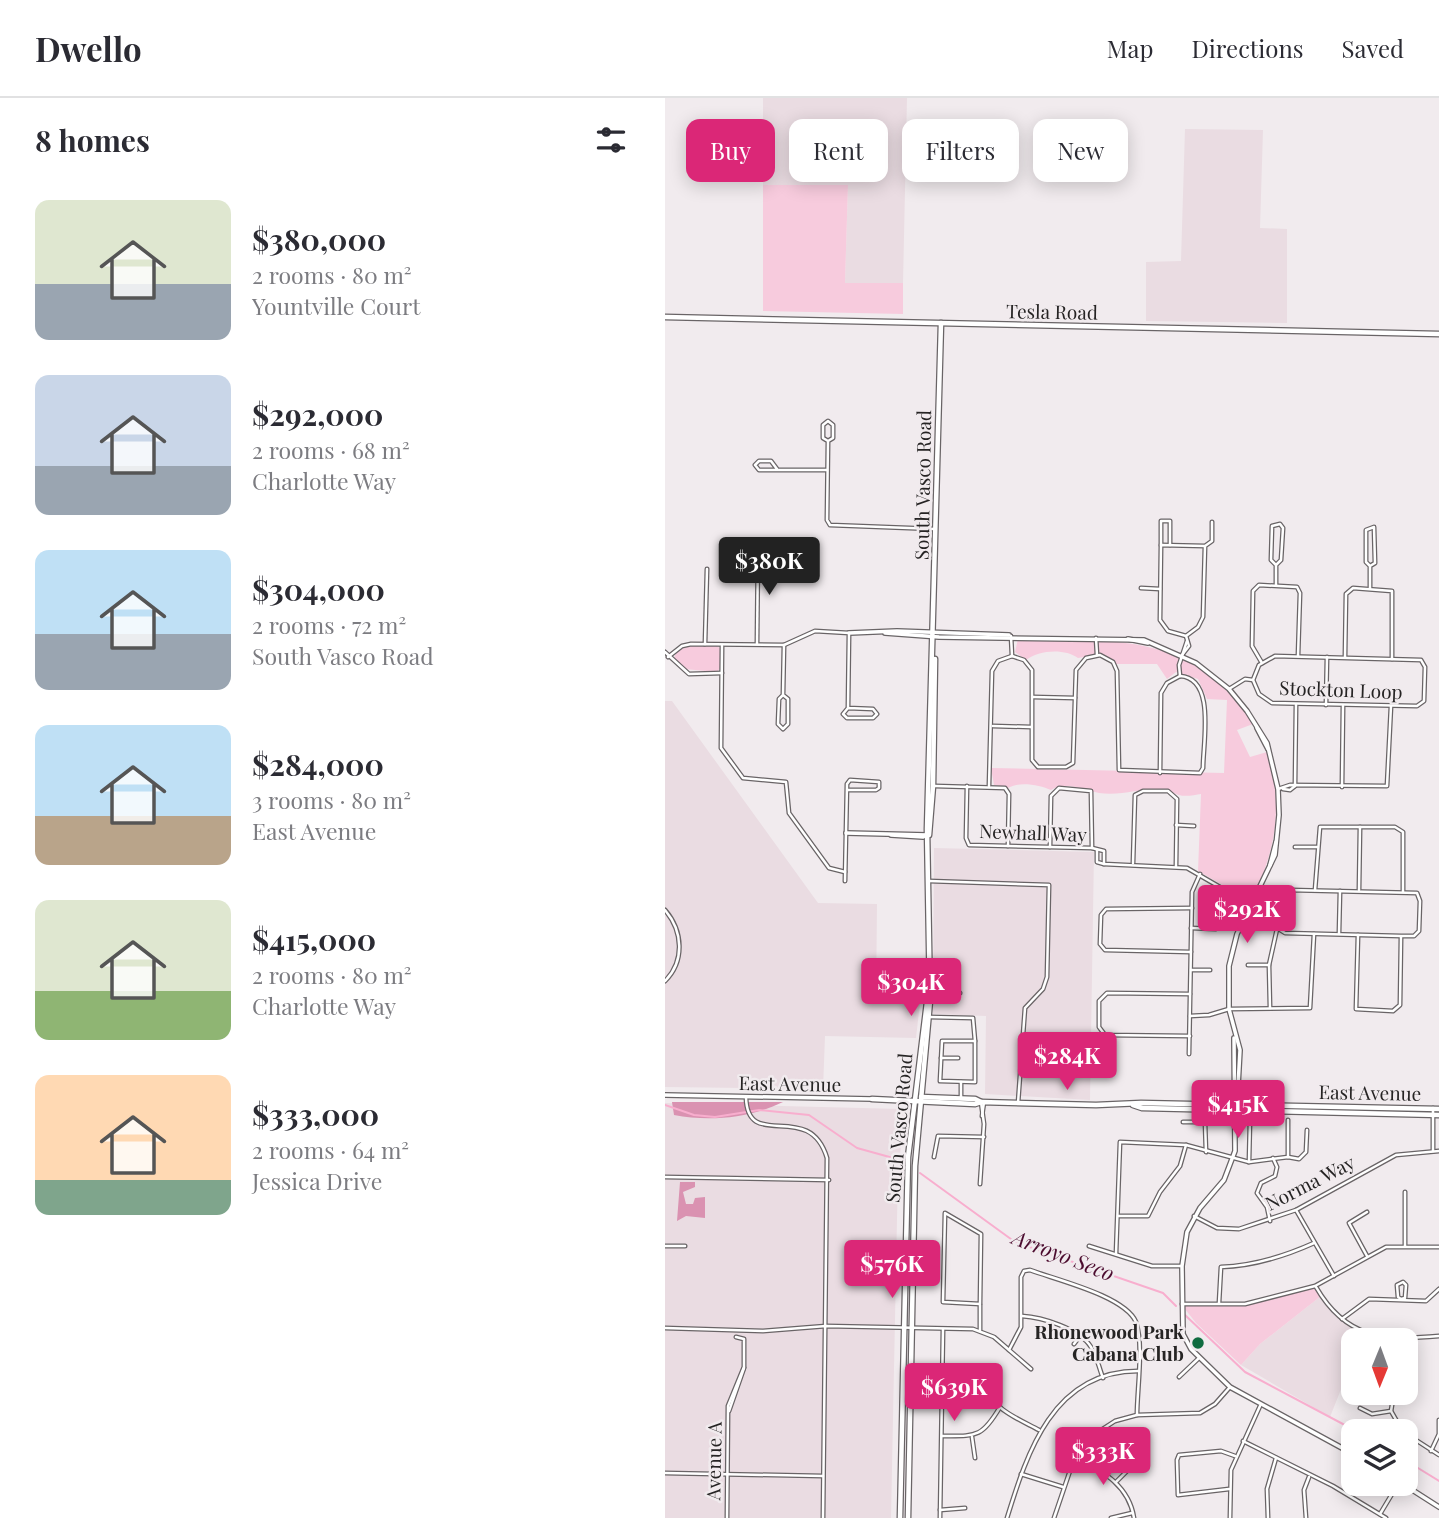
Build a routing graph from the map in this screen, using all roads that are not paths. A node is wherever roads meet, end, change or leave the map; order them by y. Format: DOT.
graph roads {
  1 [pos="665,317"];
  2 [pos="941,323"];
  3 [pos="1439,334"];
  4 [pos="828,442"];
  5 [pos="777,469"];
  6 [pos="827,470"];
  7 [pos="1212,522"];
  8 [pos="936,529"];
  9 [pos="1161,545"];
  10 [pos="1170,545"];
  11 [pos="1205,546"];
  12 [pos="758,550"];
  13 [pos="1276,565"];
  14 [pos="1370,566"];
  15 [pos="707,569"];
  16 [pos="1276,585"];
  17 [pos="1370,588"];
  18 [pos="1141,589"];
  19 [pos="1160,589"];
  20 [pos="849,633"];
  21 [pos="934,634"];
  22 [pos="1011,636"];
  23 [pos="1186,636"];
  24 [pos="1096,638"];
  25 [pos="1187,641"];
  26 [pos="705,644"];
  27 [pos="757,644"];
  28 [pos="722,645"];
  29 [pos="784,645"];
  30 [pos="665,652"];
  31 [pos="1097,655"];
  32 [pos="1013,656"];
  33 [pos="1182,656"];
  34 [pos="1298,656"];
  35 [pos="669,657"];
  36 [pos="1327,657"];
  37 [pos="1345,657"];
  38 [pos="1392,659"];
  39 [pos="1262,663"];
  40 [pos="722,673"];
  41 [pos="1180,676"];
  42 [pos="1253,680"];
  43 [pos="1229,689"];
  44 [pos="783,695"];
  45 [pos="1033,697"];
  46 [pos="1075,698"];
  47 [pos="1296,705"];
  48 [pos="1326,705"];
  49 [pos="1343,705"];
  50 [pos="1391,706"];
  51 [pos="848,708"];
  52 [pos="991,726"];
  53 [pos="1031,727"];
  54 [pos="1160,773"];
  55 [pos="931,786"];
  56 [pos="967,786"];
  57 [pos="989,786"];
  58 [pos="1295,786"];
  59 [pos="1342,787"];
  60 [pos="1280,788"];
  61 [pos="847,790"];
  62 [pos="1176,825"];
  63 [pos="1194,826"];
  64 [pos="1360,827"];
  65 [pos="846,833"];
  66 [pos="928,835"];
  67 [pos="1008,846"];
  68 [pos="1295,846"];
  69 [pos="1049,847"];
  70 [pos="1317,847"];
  71 [pos="1095,849"];
  72 [pos="1104,864"];
  73 [pos="1133,865"];
  74 [pos="1176,866"];
  75 [pos="845,872"];
  76 [pos="1200,874"];
  77 [pos="845,881"];
  78 [pos="929,881"];
  79 [pos="1315,890"];
  80 [pos="1340,891"];
  81 [pos="1359,891"];
  82 [pos="1403,892"];
  83 [pos="1251,905"];
  84 [pos="1192,908"];
  85 [pos="665,911"];
  86 [pos="1270,911"];
  87 [pos="1191,928"];
  88 [pos="1277,928"];
  89 [pos="1216,929"];
  90 [pos="1314,934"];
  91 [pos="1339,934"];
  92 [pos="1358,935"];
  93 [pos="1401,936"];
  94 [pos="1191,952"];
  95 [pos="1248,965"];
  96 [pos="1269,965"];
  97 [pos="1191,970"];
  98 [pos="1210,970"];
  99 [pos="665,981"];
  100 [pos="929,993"];
  101 [pos="960,993"];
  102 [pos="1190,994"];
  103 [pos="1270,1008"];
  104 [pos="1229,1009"];
  105 [pos="1190,1016"];
  106 [pos="929,1017"];
  107 [pos="1190,1036"];
  108 [pos="975,1041"];
  109 [pos="1189,1054"];
  110 [pos="941,1058"];
  111 [pos="958,1058"];
  112 [pos="961,1082"];
  113 [pos="665,1095"];
  114 [pos="746,1097"];
  115 [pos="961,1098"];
  116 [pos="872,1099"];
  117 [pos="914,1100"];
  118 [pos="921,1100"];
  119 [pos="983,1102"];
  120 [pos="1018,1103"];
  121 [pos="1237,1107"];
  122 [pos="1436,1112"];
  123 [pos="1250,1120"];
  124 [pos="1288,1120"];
  125 [pos="1183,1122"];
  126 [pos="1307,1130"];
  127 [pos="984,1137"];
  128 [pos="1186,1145"];
  129 [pos="1433,1151"];
  130 [pos="1439,1151"];
  131 [pos="1206,1152"];
  132 [pos="935,1157"];
  133 [pos="1288,1157"];
  134 [pos="1273,1158"];
  135 [pos="1233,1159"];
  136 [pos="1249,1162"];
  137 [pos="665,1177"];
  138 [pos="829,1180"];
  139 [pos="980,1184"];
  140 [pos="1405,1192"];
  141 [pos="1296,1210"];
  142 [pos="1367,1212"];
  143 [pos="1118,1216"];
  144 [pos="1195,1216"];
  145 [pos="1270,1221"];
  146 [pos="1314,1243"];
  147 [pos="665,1246"];
  148 [pos="685,1246"];
  149 [pos="1089,1246"];
  150 [pos="1405,1246"];
  151 [pos="1439,1247"];
  152 [pos="1116,1254"];
  153 [pos="1367,1256"];
  154 [pos="1182,1266"];
  155 [pos="1334,1276"];
  156 [pos="1315,1286"];
  157 [pos="1439,1289"];
  158 [pos="1401,1299"];
  159 [pos="980,1304"];
  160 [pos="1219,1304"];
  161 [pos="1181,1305"];
  162 [pos="1022,1316"];
  163 [pos="1341,1319"];
  164 [pos="826,1325"];
  165 [pos="665,1328"];
  166 [pos="904,1328"];
  167 [pos="912,1328"];
  168 [pos="943,1328"];
  169 [pos="1355,1328"];
  170 [pos="980,1330"];
  171 [pos="1080,1336"];
  172 [pos="736,1337"];
  173 [pos="1439,1338"];
  174 [pos="1418,1339"];
  175 [pos="1074,1344"];
  176 [pos="1009,1350"];
  177 [pos="1199,1358"];
  178 [pos="1031,1369"];
  179 [pos="1138,1371"];
  180 [pos="1179,1377"];
  181 [pos="1103,1378"];
  182 [pos="988,1382"];
  183 [pos="1230,1387"];
  184 [pos="1392,1405"];
  185 [pos="1260,1406"];
  186 [pos="1000,1407"];
  187 [pos="1360,1408"];
  188 [pos="1391,1412"];
  189 [pos="1137,1415"];
  190 [pos="1396,1419"];
  191 [pos="1439,1420"];
  192 [pos="1039,1430"];
  193 [pos="942,1436"];
  194 [pos="971,1437"];
  195 [pos="1243,1441"];
  196 [pos="1418,1442"];
  197 [pos="1341,1448"];
  198 [pos="1431,1451"];
  199 [pos="1439,1455"];
  200 [pos="1076,1456"];
  201 [pos="1235,1456"];
  202 [pos="975,1458"];
  203 [pos="1276,1458"];
  204 [pos="1134,1464"];
  205 [pos="665,1473"];
  206 [pos="728,1474"];
  207 [pos="1021,1474"];
  208 [pos="1309,1475"];
  209 [pos="824,1476"];
  210 [pos="1116,1482"];
  211 [pos="1063,1487"];
  212 [pos="1229,1489"];
  213 [pos="1418,1494"];
  214 [pos="1393,1496"];
  215 [pos="1439,1507"];
  216 [pos="965,1508"];
  217 [pos="940,1510"];
  218 [pos="1133,1512"];
  219 [pos="1380,1514"];
  220 [pos="727,1518"];
  221 [pos="823,1518"];
  222 [pos="901,1518"];
  223 [pos="908,1518"];
  224 [pos="940,1518"];
  225 [pos="1007,1518"];
  226 [pos="1054,1518"];
  227 [pos="1111,1518"];
  228 [pos="1134,1518"];
  229 [pos="1230,1518"];
  230 [pos="1268,1518"];
  231 [pos="1306,1518"];
  232 [pos="1386,1518"];
  1 -- 2 [label="main road, Tesla Road"];
  2 -- 3 [label="main road, Tesla Road"];
  2 -- 8 [label="main road, South Vasco Road"];
  4 -- 4 [label="street"];
  4 -- 6 [label="street"];
  5 -- 5 [label="street"];
  5 -- 6 [label="street"];
  6 -- 8 [label="street"];
  7 -- 11 [label="street"];
  8 -- 21 [label="main road, South Vasco Road"];
  9 -- 10 [label="street"];
  9 -- 10 [label="street"];
  9 -- 19 [label="street"];
  10 -- 11 [label="street"];
  11 -- 23 [label="street"];
  12 -- 27 [label="street"];
  13 -- 13 [label="street"];
  13 -- 16 [label="street"];
  14 -- 14 [label="street"];
  14 -- 17 [label="street"];
  15 -- 26 [label="street"];
  16 -- 34 [label="street"];
  16 -- 39 [label="street"];
  17 -- 37 [label="street"];
  17 -- 38 [label="street"];
  18 -- 19 [label="street"];
  19 -- 23 [label="street"];
  20 -- 21 [label="street"];
  20 -- 29 [label="street"];
  20 -- 51 [label="street"];
  21 -- 22 [label="street"];
  21 -- 55 [label="main road, South Vasco Road"];
  22 -- 24 [label="street"];
  22 -- 32 [label="street"];
  23 -- 25 [label="street"];
  24 -- 31 [label="street"];
  24 -- 33 [label="street"];
  25 -- 33 [label="street"];
  25 -- 33 [label="street"];
  26 -- 28 [label="street"];
  26 -- 35 [label="street"];
  27 -- 28 [label="street"];
  27 -- 29 [label="street"];
  28 -- 40 [label="street"];
  29 -- 44 [label="street"];
  30 -- 35 [label="street"];
  31 -- 46 [label="street"];
  31 -- 54 [label="street"];
  32 -- 45 [label="street"];
  32 -- 52 [label="street"];
  33 -- 41 [label="street"];
  33 -- 43 [label="street"];
  34 -- 36 [label="street, Stockton Loop"];
  34 -- 39 [label="street, Stockton Loop"];
  35 -- 40 [label="street"];
  36 -- 37 [label="street, Stockton Loop"];
  36 -- 48 [label="street"];
  37 -- 38 [label="street, Stockton Loop"];
  38 -- 50 [label="street, Stockton Loop"];
  39 -- 42 [label="street, Stockton Loop"];
  40 -- 75 [label="street"];
  41 -- 54 [label="street"];
  41 -- 54 [label="street"];
  42 -- 43 [label="street, Stockton Loop"];
  42 -- 47 [label="street, Stockton Loop"];
  43 -- 60 [label="street"];
  44 -- 44 [label="street"];
  45 -- 46 [label="street"];
  45 -- 53 [label="street"];
  46 -- 53 [label="street"];
  47 -- 48 [label="street, Stockton Loop"];
  47 -- 58 [label="street"];
  48 -- 49 [label="street, Stockton Loop"];
  49 -- 50 [label="street, Stockton Loop"];
  49 -- 59 [label="street"];
  50 -- 59 [label="street"];
  51 -- 51 [label="street"];
  52 -- 53 [label="street"];
  52 -- 57 [label="street"];
  55 -- 56 [label="street"];
  55 -- 66 [label="main road, South Vasco Road"];
  56 -- 57 [label="street"];
  56 -- 67 [label="street, Newhall Way"];
  57 -- 67 [label="street"];
  58 -- 59 [label="street"];
  58 -- 60 [label="street"];
  60 -- 83 [label="street"];
  61 -- 61 [label="street"];
  61 -- 65 [label="street"];
  62 -- 63 [label="street"];
  62 -- 73 [label="street"];
  62 -- 74 [label="street"];
  64 -- 70 [label="street"];
  64 -- 81 [label="street"];
  64 -- 82 [label="street"];
  65 -- 66 [label="street"];
  65 -- 75 [label="street"];
  66 -- 78 [label="main road, South Vasco Road"];
  67 -- 69 [label="street, Newhall Way"];
  68 -- 70 [label="street"];
  69 -- 71 [label="street, Newhall Way"];
  69 -- 71 [label="street"];
  70 -- 79 [label="street"];
  71 -- 72 [label="street"];
  71 -- 72 [label="street"];
  72 -- 73 [label="street"];
  73 -- 74 [label="street"];
  74 -- 76 [label="street"];
  75 -- 77 [label="street"];
  76 -- 83 [label="street"];
  76 -- 84 [label="street"];
  78 -- 100 [label="main road, South Vasco Road"];
  78 -- 120 [label="street"];
  79 -- 80 [label="street"];
  79 -- 86 [label="street"];
  80 -- 81 [label="street"];
  80 -- 91 [label="street"];
  81 -- 82 [label="street"];
  82 -- 93 [label="street"];
  83 -- 86 [label="street"];
  83 -- 104 [label="street"];
  84 -- 87 [label="street"];
  84 -- 94 [label="street"];
  85 -- 99 [label="street"];
  86 -- 88 [label="street"];
  87 -- 89 [label="street"];
  87 -- 94 [label="street"];
  88 -- 90 [label="street"];
  88 -- 96 [label="street"];
  90 -- 91 [label="street"];
  90 -- 103 [label="street"];
  91 -- 92 [label="street"];
  92 -- 93 [label="street"];
  92 -- 93 [label="street"];
  94 -- 97 [label="street"];
  95 -- 96 [label="street"];
  96 -- 103 [label="street"];
  97 -- 98 [label="street"];
  97 -- 102 [label="street"];
  100 -- 101 [label="street"];
  100 -- 106 [label="main road, South Vasco Road"];
  100 -- 117 [label="main road, South Vasco Road"];
  102 -- 105 [label="street"];
  102 -- 107 [label="street"];
  103 -- 104 [label="street"];
  104 -- 105 [label="street"];
  104 -- 121 [label="street"];
  105 -- 107 [label="street"];
  106 -- 108 [label="street"];
  106 -- 118 [label="main road, South Vasco Road"];
  107 -- 109 [label="street"];
  108 -- 110 [label="street"];
  108 -- 112 [label="street"];
  110 -- 111 [label="street"];
  110 -- 112 [label="street"];
  112 -- 115 [label="street"];
  113 -- 114 [label="street, East Avenue"];
  114 -- 116 [label="street, East Avenue"];
  114 -- 138 [label="street"];
  115 -- 118 [label="main road, East Avenue"];
  115 -- 119 [label="main road, East Avenue"];
  116 -- 117 [label="main road, East Avenue"];
  117 -- 118 [label="main road, East Avenue"];
  117 -- 166 [label="main road, South Vasco Road"];
  118 -- 119 [label="main road, East Avenue"];
  118 -- 167 [label="main road, South Vasco Road"];
  119 -- 120 [label="main road, East Avenue"];
  119 -- 127 [label="street"];
  120 -- 121 [label="main road, East Avenue"];
  121 -- 122 [label="main road, East Avenue"];
  121 -- 135 [label="street"];
  122 -- 129 [label="street"];
  123 -- 136 [label="street"];
  124 -- 133 [label="street"];
  125 -- 131 [label="street"];
  126 -- 133 [label="street"];
  127 -- 132 [label="street"];
  127 -- 139 [label="street"];
  128 -- 131 [label="street"];
  128 -- 143 [label="street"];
  128 -- 143 [label="street"];
  129 -- 130 [label="street, Norma Way"];
  129 -- 141 [label="street, Norma Way"];
  131 -- 135 [label="street"];
  133 -- 134 [label="street"];
  134 -- 136 [label="street"];
  134 -- 145 [label="street"];
  135 -- 136 [label="street"];
  135 -- 144 [label="street"];
  137 -- 138 [label="street"];
  138 -- 164 [label="street"];
  140 -- 150 [label="street"];
  141 -- 145 [label="street, Norma Way"];
  141 -- 146 [label="street"];
  142 -- 153 [label="street"];
  143 -- 152 [label="street"];
  144 -- 145 [label="street, Norma Way"];
  144 -- 154 [label="street"];
  146 -- 155 [label="street"];
  146 -- 160 [label="street"];
  147 -- 148 [label="street"];
  149 -- 152 [label="street"];
  150 -- 151 [label="street"];
  150 -- 153 [label="street"];
  152 -- 154 [label="street"];
  153 -- 155 [label="street"];
  154 -- 161 [label="street"];
  155 -- 156 [label="street"];
  156 -- 160 [label="street"];
  156 -- 163 [label="street"];
  157 -- 158 [label="street"];
  158 -- 158 [label="street"];
  158 -- 163 [label="street"];
  159 -- 159 [label="street"];
  159 -- 170 [label="street"];
  160 -- 161 [label="street"];
  161 -- 177 [label="street"];
  162 -- 171 [label="street"];
  162 -- 176 [label="street"];
  162 -- 179 [label="street"];
  163 -- 169 [label="street"];
  164 -- 165 [label="street"];
  164 -- 166 [label="street"];
  164 -- 209 [label="street"];
  166 -- 167 [label="street"];
  166 -- 222 [label="main road, South Vasco Road"];
  167 -- 168 [label="street"];
  167 -- 223 [label="main road, South Vasco Road"];
  168 -- 170 [label="street"];
  168 -- 193 [label="street"];
  170 -- 176 [label="street"];
  171 -- 175 [label="street"];
  171 -- 181 [label="street"];
  172 -- 206 [label="street, Avenue A"];
  173 -- 174 [label="street"];
  176 -- 178 [label="street"];
  177 -- 180 [label="street"];
  177 -- 183 [label="street"];
  179 -- 181 [label="street"];
  179 -- 189 [label="street"];
  181 -- 192 [label="street"];
  182 -- 186 [label="street"];
  183 -- 185 [label="street"];
  183 -- 189 [label="street"];
  184 -- 188 [label="street"];
  185 -- 195 [label="street"];
  185 -- 197 [label="street"];
  186 -- 192 [label="street"];
  186 -- 194 [label="street"];
  187 -- 188 [label="street"];
  188 -- 190 [label="street"];
  189 -- 200 [label="street"];
  191 -- 198 [label="street"];
  192 -- 207 [label="street"];
  193 -- 194 [label="street"];
  193 -- 217 [label="street"];
  194 -- 202 [label="street"];
  195 -- 201 [label="street"];
  195 -- 203 [label="street"];
  196 -- 198 [label="street"];
  198 -- 199 [label="street"];
  200 -- 210 [label="street"];
  200 -- 211 [label="street"];
  201 -- 212 [label="street"];
  201 -- 212 [label="street"];
  203 -- 208 [label="street"];
  203 -- 230 [label="street"];
  204 -- 210 [label="street"];
  205 -- 206 [label="street"];
  206 -- 209 [label="street"];
  206 -- 220 [label="street, Avenue A"];
  207 -- 211 [label="street"];
  207 -- 225 [label="street"];
  208 -- 219 [label="street"];
  208 -- 231 [label="street"];
  209 -- 221 [label="street"];
  210 -- 218 [label="street"];
  211 -- 226 [label="street"];
  212 -- 229 [label="street"];
  213 -- 215 [label="street"];
  214 -- 219 [label="street"];
  216 -- 217 [label="street"];
  217 -- 224 [label="street"];
  218 -- 227 [label="street"];
  218 -- 228 [label="street"];
  219 -- 232 [label="street"];
}
